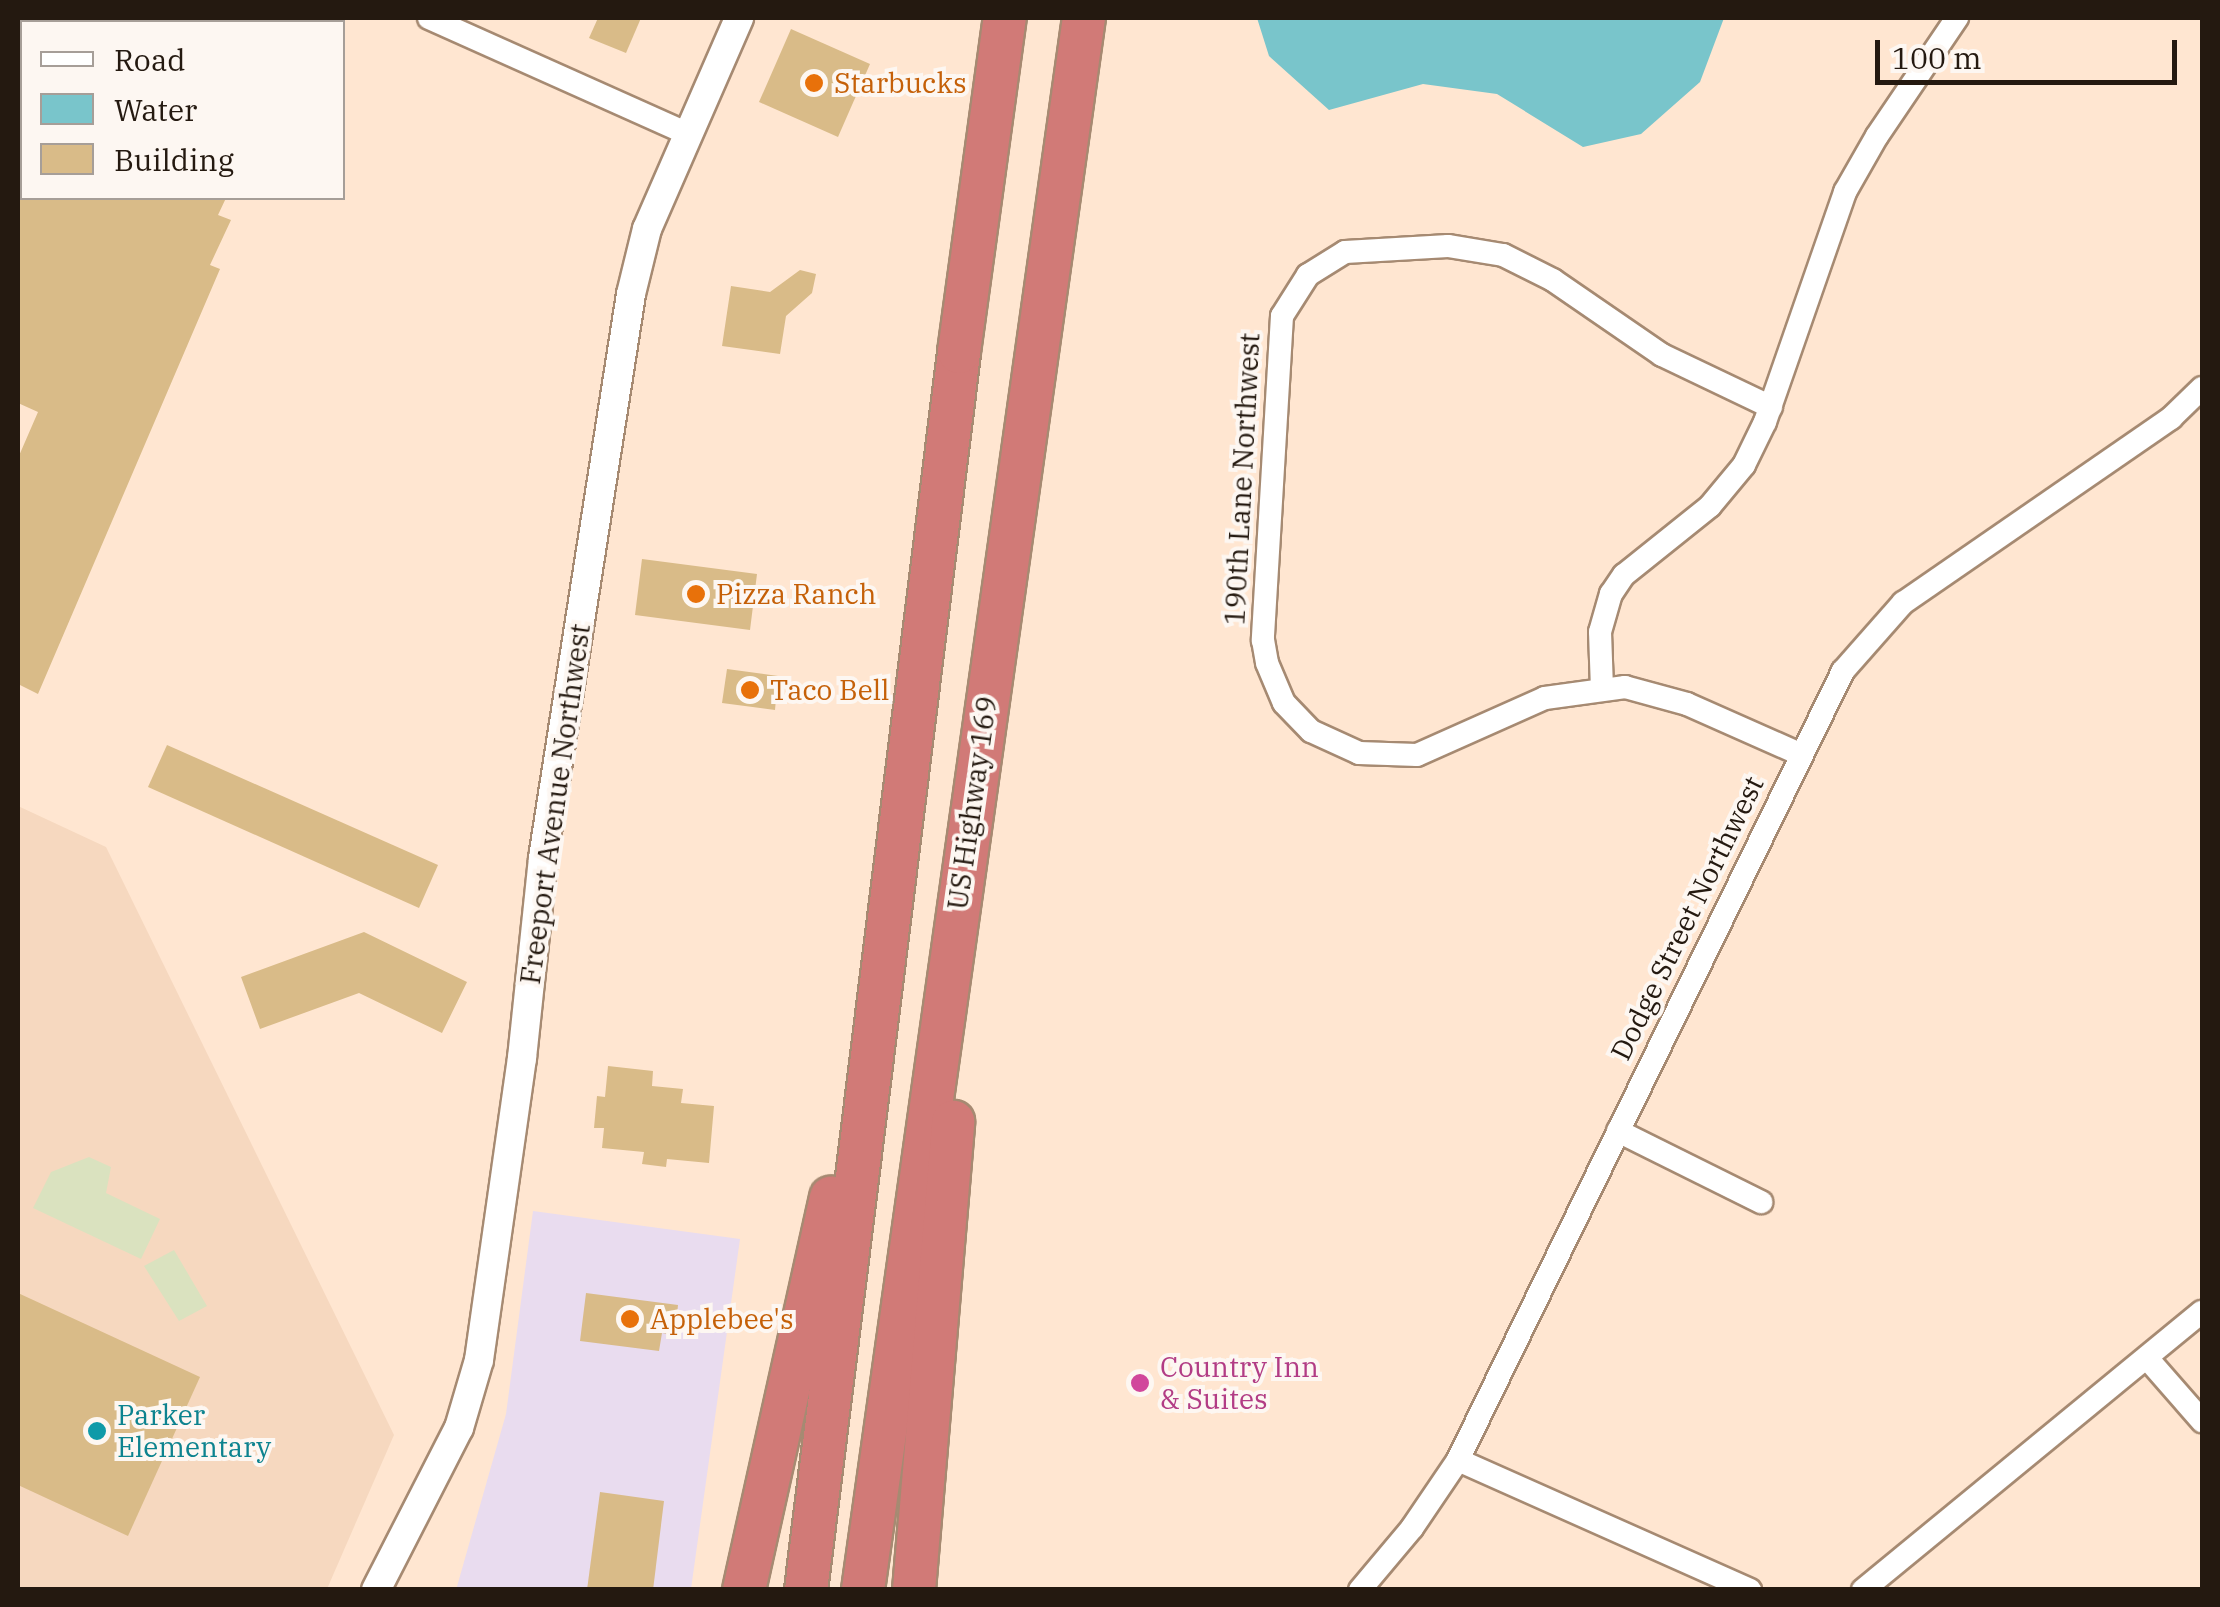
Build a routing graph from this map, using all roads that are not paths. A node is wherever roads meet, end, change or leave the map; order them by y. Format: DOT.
graph roads {
  1 [pos="429,18"];
  2 [pos="739,18"];
  3 [pos="1005,18"];
  4 [pos="1084,18"];
  5 [pos="1957,18"];
  6 [pos="688,134"];
  7 [pos="2202,388"];
  8 [pos="1771,407"];
  9 [pos="1602,689"];
  10 [pos="1800,754"];
  11 [pos="958,903"];
  12 [pos="884,974"];
  13 [pos="1618,1131"];
  14 [pos="1761,1202"];
  15 [pos="2202,1312"];
  16 [pos="2147,1358"];
  17 [pos="2202,1421"];
  18 [pos="1458,1460"];
  19 [pos="376,1590"];
  20 [pos="744,1590"];
  21 [pos="806,1590"];
  22 [pos="863,1590"];
  23 [pos="914,1590"];
  24 [pos="1360,1590"];
  25 [pos="1750,1590"];
  26 [pos="1863,1590"];
  1 -- 6 [label="street"];
  2 -- 6 [label="street, Freeport Avenue Northwest"];
  3 -- 12 [label="highway"];
  4 -- 11 [label="highway, US Highway 169"];
  5 -- 8 [label="street"];
  6 -- 19 [label="street, Freeport Avenue Northwest"];
  7 -- 10 [label="street, Dodge Street Northwest"];
  8 -- 9 [label="street"];
  8 -- 9 [label="street, 190th Lane Northwest"];
  9 -- 10 [label="street, 190th Lane Northwest"];
  10 -- 13 [label="street, Dodge Street Northwest"];
  11 -- 22 [label="highway, US Highway 169"];
  11 -- 23 [label="highway"];
  12 -- 20 [label="highway"];
  12 -- 21 [label="highway"];
  13 -- 14 [label="street"];
  13 -- 18 [label="street, Dodge Street Northwest"];
  15 -- 16 [label="street"];
  16 -- 17 [label="street"];
  16 -- 26 [label="street"];
  18 -- 24 [label="street, Dodge Street Northwest"];
  18 -- 25 [label="street"];
}
